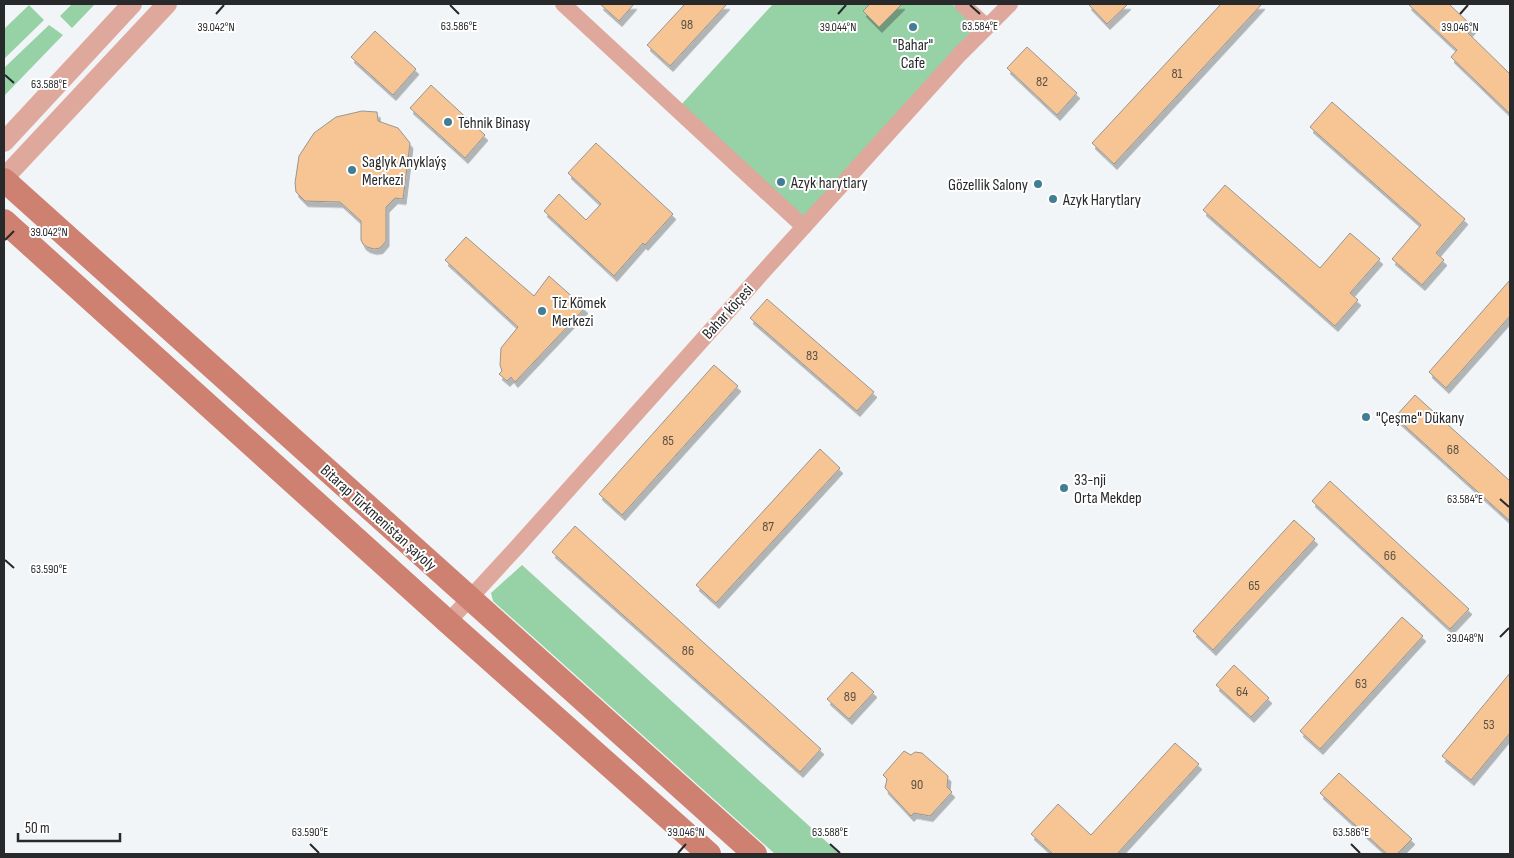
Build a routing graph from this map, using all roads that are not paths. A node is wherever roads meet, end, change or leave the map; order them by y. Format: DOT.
graph roads {
  1 [pos="132,4"];
  2 [pos="166,4"];
  3 [pos="563,4"];
  4 [pos="962,4"];
  5 [pos="1010,4"];
  6 [pos="987,27"];
  7 [pos="4,142"];
  8 [pos="4,179"];
  9 [pos="4,221"];
  10 [pos="804,227"];
  11 [pos="470,598"];
  12 [pos="448,622"];
  13 [pos="709,854"];
  14 [pos="755,854"];
  1 -- 7 [label="street"];
  2 -- 8 [label="street"];
  3 -- 10 [label="street"];
  4 -- 6 [label="street"];
  5 -- 6 [label="street, Bahar köçesi"];
  6 -- 10 [label="street, Bahar köçesi"];
  8 -- 11 [label="main road, Bitarap Türkmenistan şaýoly"];
  9 -- 12 [label="main road, Bitarap Türkmenistan şaýoly"];
  10 -- 11 [label="street, Bahar köçesi"];
  11 -- 12 [label="street, Bahar köçesi"];
  11 -- 14 [label="main road, Bitarap Türkmenistan şaýoly"];
  12 -- 13 [label="main road, Bitarap Türkmenistan şaýoly"];
}
